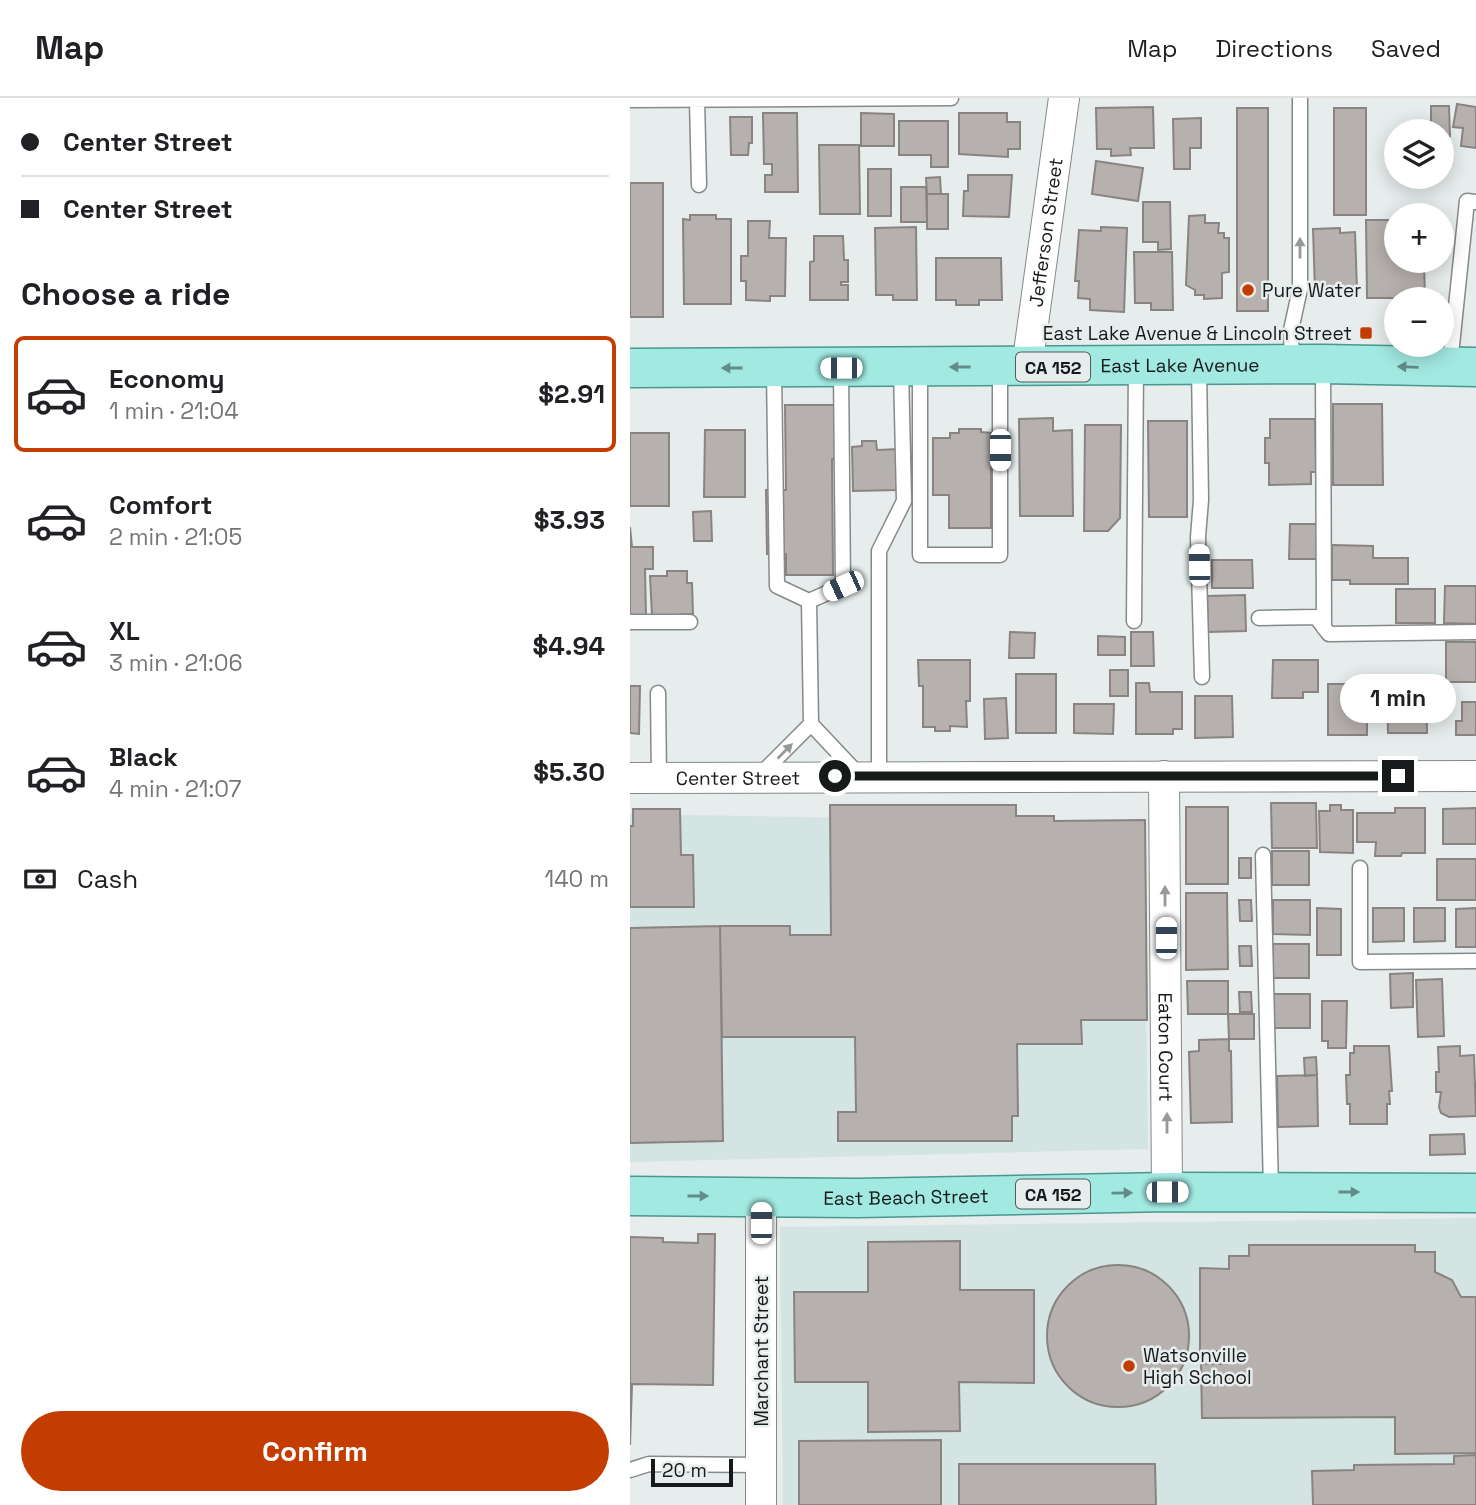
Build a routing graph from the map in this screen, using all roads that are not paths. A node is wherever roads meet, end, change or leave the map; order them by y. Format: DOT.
graph roads {
  1 [pos="951,98"];
  2 [pos="1064,98"];
  3 [pos="1300,98"];
  4 [pos="813,99"];
  5 [pos="630,100"];
  6 [pos="697,100"];
  7 [pos="699,185"];
  8 [pos="1476,202"];
  9 [pos="1307,364"];
  10 [pos="1136,366"];
  11 [pos="1199,366"];
  12 [pos="911,367"];
  13 [pos="1013,367"];
  14 [pos="1463,367"];
  15 [pos="630,368"];
  16 [pos="774,368"];
  17 [pos="841,368"];
  18 [pos="808,601"];
  19 [pos="1259,618"];
  20 [pos="1134,621"];
  21 [pos="630,622"];
  22 [pos="690,622"];
  23 [pos="1324,628"];
  24 [pos="1476,632"];
  25 [pos="1202,677"];
  26 [pos="658,693"];
  27 [pos="811,724"];
  28 [pos="870,776"];
  29 [pos="1164,776"];
  30 [pos="1476,776"];
  31 [pos="758,777"];
  32 [pos="644,778"];
  33 [pos="1263,855"];
  34 [pos="1360,868"];
  35 [pos="1476,961"];
  36 [pos="1167,1192"];
  37 [pos="1271,1192"];
  38 [pos="1476,1193"];
  39 [pos="630,1196"];
  40 [pos="761,1196"];
  41 [pos="761,1465"];
  42 [pos="630,1470"];
  43 [pos="761,1505"];
  1 -- 4 [label="lane"];
  2 -- 13 [label="street, Jefferson Street"];
  9 -- 3 [label="lane, one-way"];
  4 -- 6 [label="lane"];
  5 -- 6 [label="lane"];
  6 -- 7 [label="lane"];
  8 -- 14 [label="lane"];
  9 -- 11 [label="main road, East Lake Avenue / CA 152"];
  14 -- 9 [label="main road, East Lake Avenue / CA 152, one-way"];
  9 -- 23 [label="lane"];
  10 -- 11 [label="main road, East Lake Avenue / CA 152"];
  10 -- 13 [label="main road, East Lake Avenue / CA 152"];
  10 -- 20 [label="lane"];
  11 -- 25 [label="lane"];
  13 -- 12 [label="main road, East Lake Avenue / CA 152, one-way"];
  12 -- 13 [label="lane"];
  12 -- 17 [label="main road, East Lake Avenue / CA 152"];
  12 -- 28 [label="lane"];
  16 -- 15 [label="main road, East Lake Avenue / CA 152, one-way"];
  16 -- 17 [label="main road, East Lake Avenue / CA 152"];
  16 -- 18 [label="lane"];
  17 -- 18 [label="lane"];
  18 -- 27 [label="lane"];
  19 -- 23 [label="lane"];
  21 -- 22 [label="lane"];
  23 -- 24 [label="lane"];
  26 -- 32 [label="lane"];
  27 -- 28 [label="lane"];
  31 -- 27 [label="lane, one-way"];
  28 -- 29 [label="street, Center Street"];
  28 -- 31 [label="street, Center Street"];
  29 -- 30 [label="street, Center Street"];
  36 -- 29 [label="street, Eaton Court, one-way"];
  31 -- 32 [label="street, Center Street"];
  33 -- 37 [label="lane"];
  34 -- 35 [label="lane"];
  36 -- 37 [label="main road, East Beach Street / CA 152"];
  40 -- 36 [label="main road, East Beach Street / CA 152, one-way"];
  37 -- 38 [label="main road, East Beach Street / CA 152, one-way"];
  39 -- 40 [label="main road, East Beach Street / CA 152, one-way"];
  40 -- 41 [label="street, Marchant Street"];
  41 -- 42 [label="lane"];
  41 -- 43 [label="street, Marchant Street"];
}
